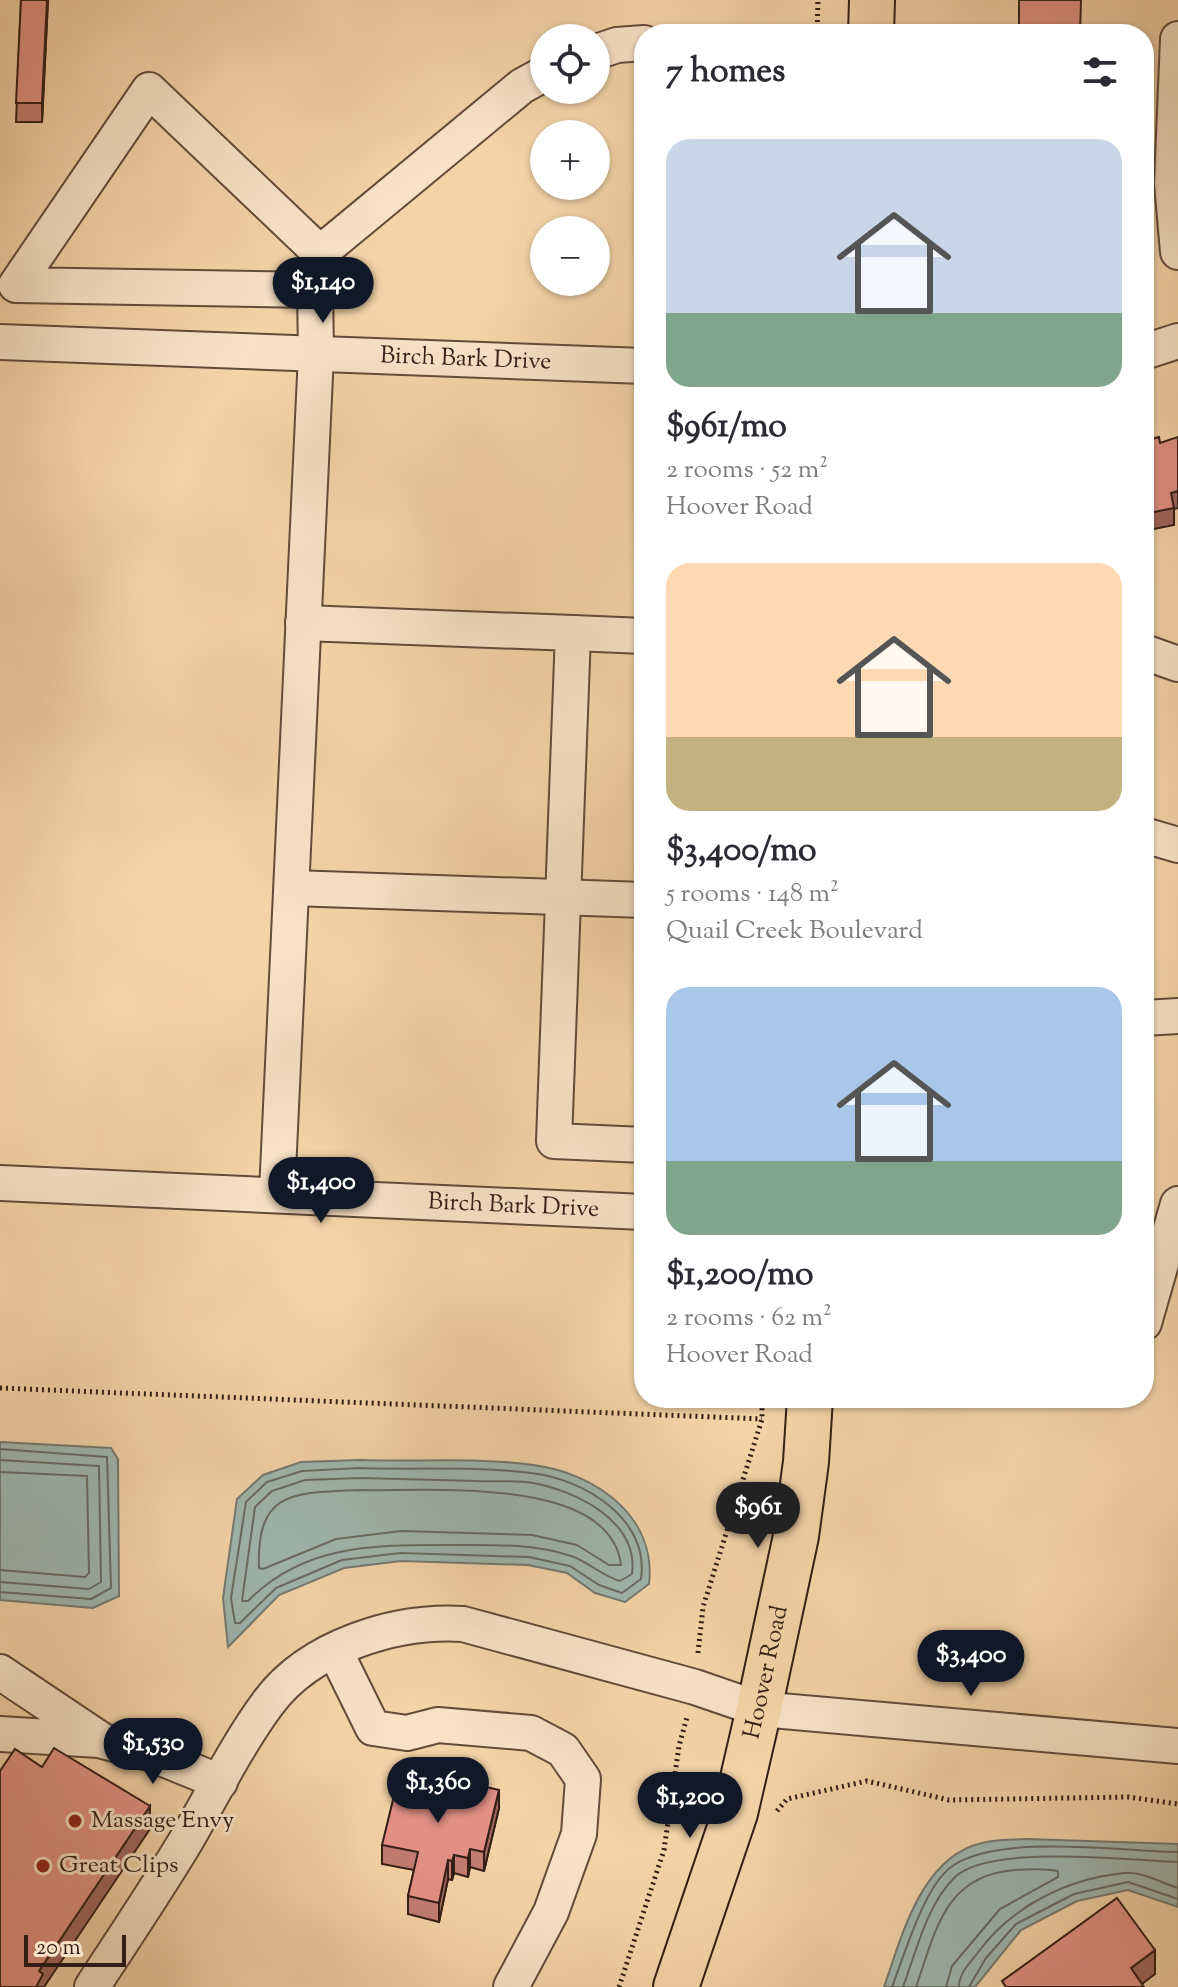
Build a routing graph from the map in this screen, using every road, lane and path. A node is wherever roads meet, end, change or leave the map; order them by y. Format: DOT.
graph roads {
  1 [pos="818,0"];
  2 [pos="872,0"];
  3 [pos="817,24"];
  4 [pos="871,24"];
  5 [pos="1178,39"];
  6 [pos="634,44"];
  7 [pos="610,47"];
  8 [pos="530,82"];
  9 [pos="1178,252"];
  10 [pos="320,253"];
  11 [pos="315,290"];
  12 [pos="1178,341"];
  13 [pos="0,342"];
  14 [pos="1154,349"];
  15 [pos="316,354"];
  16 [pos="634,366"];
  17 [pos="303,623"];
  18 [pos="573,633"];
  19 [pos="634,636"];
  20 [pos="1154,656"];
  21 [pos="1178,664"];
  22 [pos="1154,838"];
  23 [pos="1178,845"];
  24 [pos="292,888"];
  25 [pos="564,898"];
  26 [pos="634,900"];
  27 [pos="1178,1016"];
  28 [pos="1154,1017"];
  29 [pos="634,1145"];
  30 [pos="0,1183"];
  31 [pos="277,1193"];
  32 [pos="1165,1209"];
  33 [pos="634,1211"];
  34 [pos="1154,1269"];
  35 [pos="0,1388"];
  36 [pos="762,1408"];
  37 [pos="809,1408"];
  38 [pos="335,1651"];
  39 [pos="0,1672"];
  40 [pos="759,1709"];
  41 [pos="0,1734"];
  42 [pos="103,1741"];
  43 [pos="1178,1746"];
  44 [pos="220,1782"];
  45 [pos="672,1797"];
  46 [pos="1178,1804"];
  47 [pos="735,1813"];
  48 [pos="92,1987"];
  49 [pos="511,1987"];
  50 [pos="676,1987"];
  1 -- 3 [label="path"];
  2 -- 4 [label="main road"];
  5 -- 9 [label="street"];
  6 -- 7 [label="street"];
  8 -- 10 [label="street"];
  10 -- 11 [label="street"];
  10 -- 11 [label="street"];
  11 -- 15 [label="street"];
  12 -- 14 [label="street"];
  13 -- 15 [label="street, Birch Bark Drive"];
  15 -- 16 [label="street, Birch Bark Drive"];
  15 -- 17 [label="street"];
  17 -- 18 [label="street"];
  17 -- 24 [label="street"];
  18 -- 19 [label="street"];
  18 -- 25 [label="street"];
  20 -- 21 [label="street"];
  22 -- 23 [label="street"];
  24 -- 25 [label="street"];
  24 -- 31 [label="street"];
  25 -- 26 [label="street"];
  25 -- 29 [label="street"];
  27 -- 28 [label="street"];
  30 -- 31 [label="street, Birch Bark Drive"];
  31 -- 33 [label="street, Birch Bark Drive"];
  32 -- 34 [label="street"];
  35 -- 36 [label="path"];
  37 -- 40 [label="main road, Hoover Road"];
  38 -- 40 [label="street"];
  38 -- 44 [label="street"];
  38 -- 49 [label="street"];
  39 -- 42 [label="street"];
  40 -- 43 [label="street"];
  40 -- 47 [label="main road, Hoover Road"];
  41 -- 42 [label="street"];
  42 -- 44 [label="street"];
  44 -- 48 [label="street"];
  45 -- 47 [label="path"];
  46 -- 47 [label="path"];
  47 -- 50 [label="main road, Hoover Road"];
}
